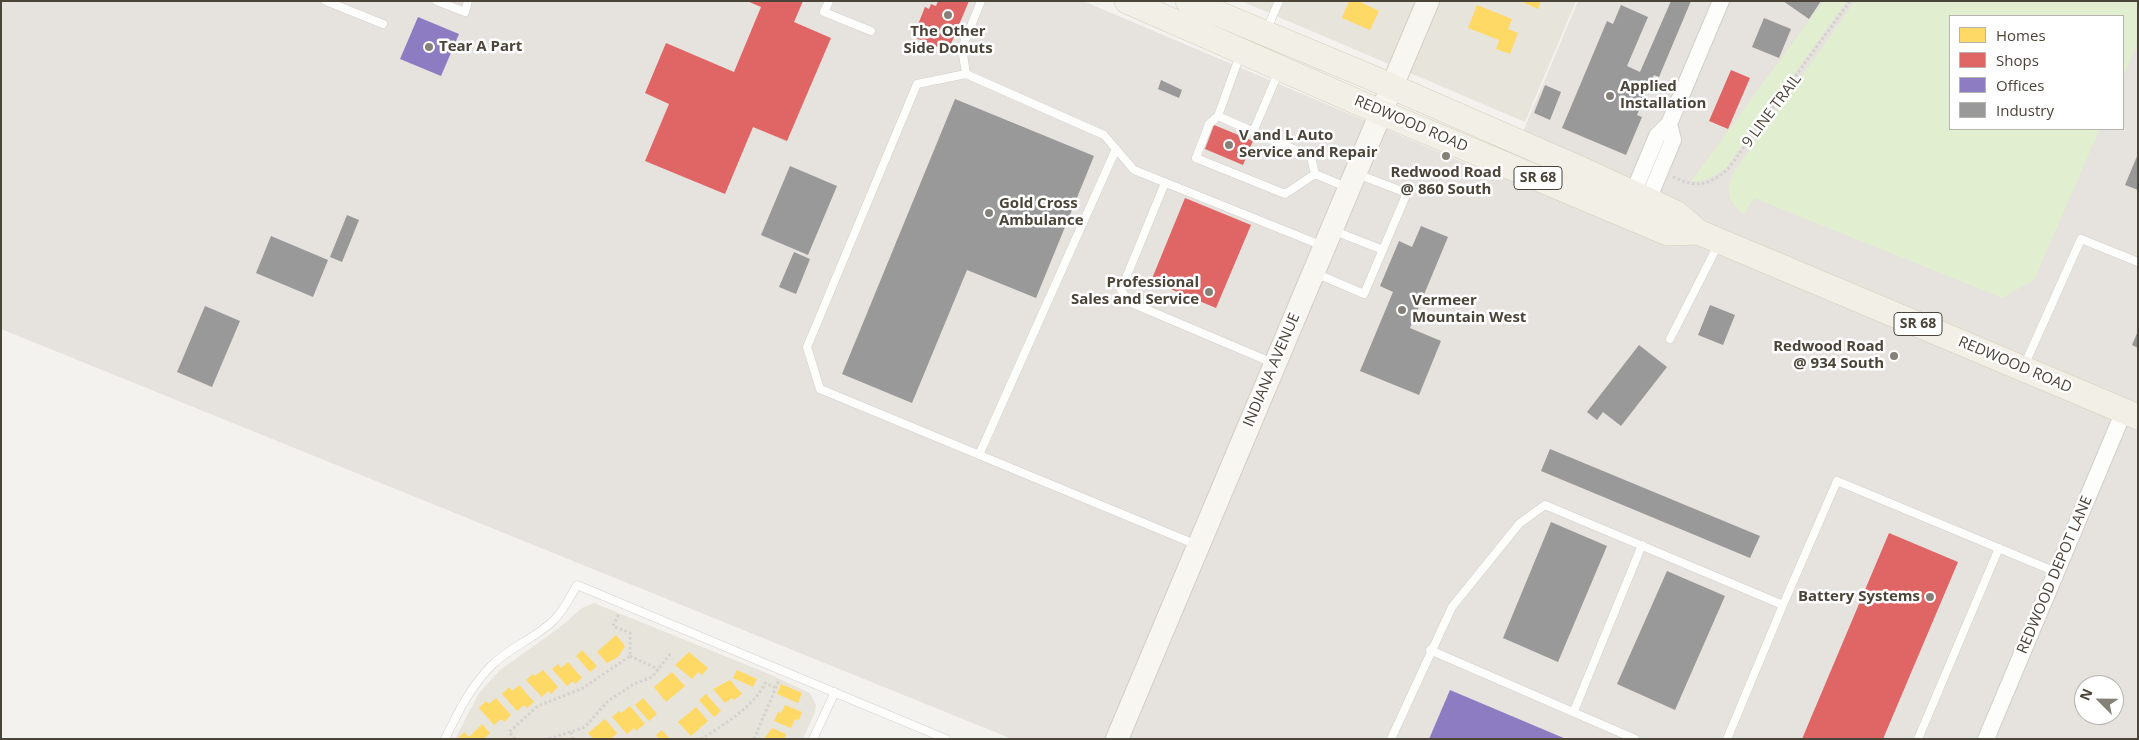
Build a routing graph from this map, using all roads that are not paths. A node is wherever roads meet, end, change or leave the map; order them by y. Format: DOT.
graph roads {
  1 [pos="326,1"];
  2 [pos="437,1"];
  3 [pos="468,1"];
  4 [pos="829,1"];
  5 [pos="982,1"];
  6 [pos="1128,1"];
  7 [pos="1188,1"];
  8 [pos="1279,1"];
  9 [pos="1428,1"];
  10 [pos="1721,1"];
  11 [pos="383,24"];
  12 [pos="871,31"];
  13 [pos="1266,34"];
  14 [pos="1242,51"];
  15 [pos="1280,68"];
  16 [pos="966,74"];
  17 [pos="1392,87"];
  18 [pos="1380,112"];
  19 [pos="1218,116"];
  20 [pos="1253,132"];
  21 [pos="1116,150"];
  22 [pos="1314,174"];
  23 [pos="1351,181"];
  24 [pos="1166,183"];
  25 [pos="1640,196"];
  26 [pos="1698,232"];
  27 [pos="1327,238"];
  28 [pos="1720,242"];
  29 [pos="1383,250"];
  30 [pos="2138,262"];
  31 [pos="1313,272"];
  32 [pos="1670,339"];
  33 [pos="1274,364"];
  34 [pos="2023,368"];
  35 [pos="2131,414"];
  36 [pos="979,455"];
  37 [pos="1642,544"];
  38 [pos="1199,546"];
  39 [pos="1999,548"];
  40 [pos="2056,572"];
  41 [pos="1783,605"];
  42 [pos="1430,650"];
  43 [pos="835,692"];
  44 [pos="1574,711"];
  45 [pos="445,739"];
  46 [pos="814,739"];
  47 [pos="946,739"];
  48 [pos="1117,739"];
  49 [pos="1391,739"];
  50 [pos="1635,739"];
  51 [pos="1727,739"];
  52 [pos="1918,739"];
  53 [pos="1986,739"];
  1 -- 11 [label="lane"];
  2 -- 3 [label="lane"];
  4 -- 12 [label="lane"];
  5 -- 16 [label="lane"];
  6 -- 14 [label="main road, REDWOOD ROAD / SR 68"];
  7 -- 13 [label="main road, REDWOOD ROAD / SR 68"];
  8 -- 13 [label="lane"];
  9 -- 17 [label="street, INDIANA AVENUE"];
  10 -- 25 [label="street"];
  13 -- 17 [label="main road, REDWOOD ROAD / SR 68"];
  14 -- 15 [label="main road, REDWOOD ROAD / SR 68"];
  14 -- 19 [label="lane"];
  15 -- 18 [label="main road, REDWOOD ROAD / SR 68"];
  15 -- 20 [label="lane"];
  16 -- 21 [label="lane"];
  16 -- 36 [label="lane"];
  17 -- 18 [label="street, INDIANA AVENUE"];
  17 -- 25 [label="main road, REDWOOD ROAD / SR 68"];
  18 -- 23 [label="street, INDIANA AVENUE"];
  18 -- 26 [label="main road, REDWOOD ROAD / SR 68"];
  19 -- 20 [label="lane"];
  19 -- 22 [label="lane"];
  20 -- 22 [label="lane"];
  21 -- 24 [label="lane"];
  21 -- 36 [label="lane"];
  22 -- 23 [label="lane"];
  23 -- 27 [label="street, INDIANA AVENUE"];
  23 -- 29 [label="lane"];
  24 -- 27 [label="lane"];
  24 -- 33 [label="lane"];
  25 -- 26 [label="main road, REDWOOD ROAD / SR 68"];
  26 -- 28 [label="main road, REDWOOD ROAD / SR 68"];
  27 -- 29 [label="lane"];
  27 -- 31 [label="street, INDIANA AVENUE"];
  28 -- 32 [label="lane"];
  28 -- 34 [label="main road, REDWOOD ROAD / SR 68"];
  29 -- 31 [label="lane"];
  30 -- 34 [label="lane"];
  31 -- 33 [label="street, INDIANA AVENUE"];
  33 -- 38 [label="street, INDIANA AVENUE"];
  34 -- 35 [label="main road, REDWOOD ROAD / SR 68"];
  35 -- 40 [label="street, REDWOOD DEPOT LANE"];
  36 -- 38 [label="lane"];
  37 -- 41 [label="lane"];
  37 -- 42 [label="lane"];
  37 -- 44 [label="lane"];
  38 -- 48 [label="street, INDIANA AVENUE"];
  39 -- 40 [label="lane"];
  39 -- 41 [label="lane"];
  39 -- 52 [label="lane"];
  40 -- 53 [label="street, REDWOOD DEPOT LANE"];
  41 -- 51 [label="lane"];
  42 -- 44 [label="lane"];
  42 -- 49 [label="lane"];
  43 -- 45 [label="lane"];
  43 -- 46 [label="lane"];
  43 -- 47 [label="lane"];
  44 -- 50 [label="lane"];
}
